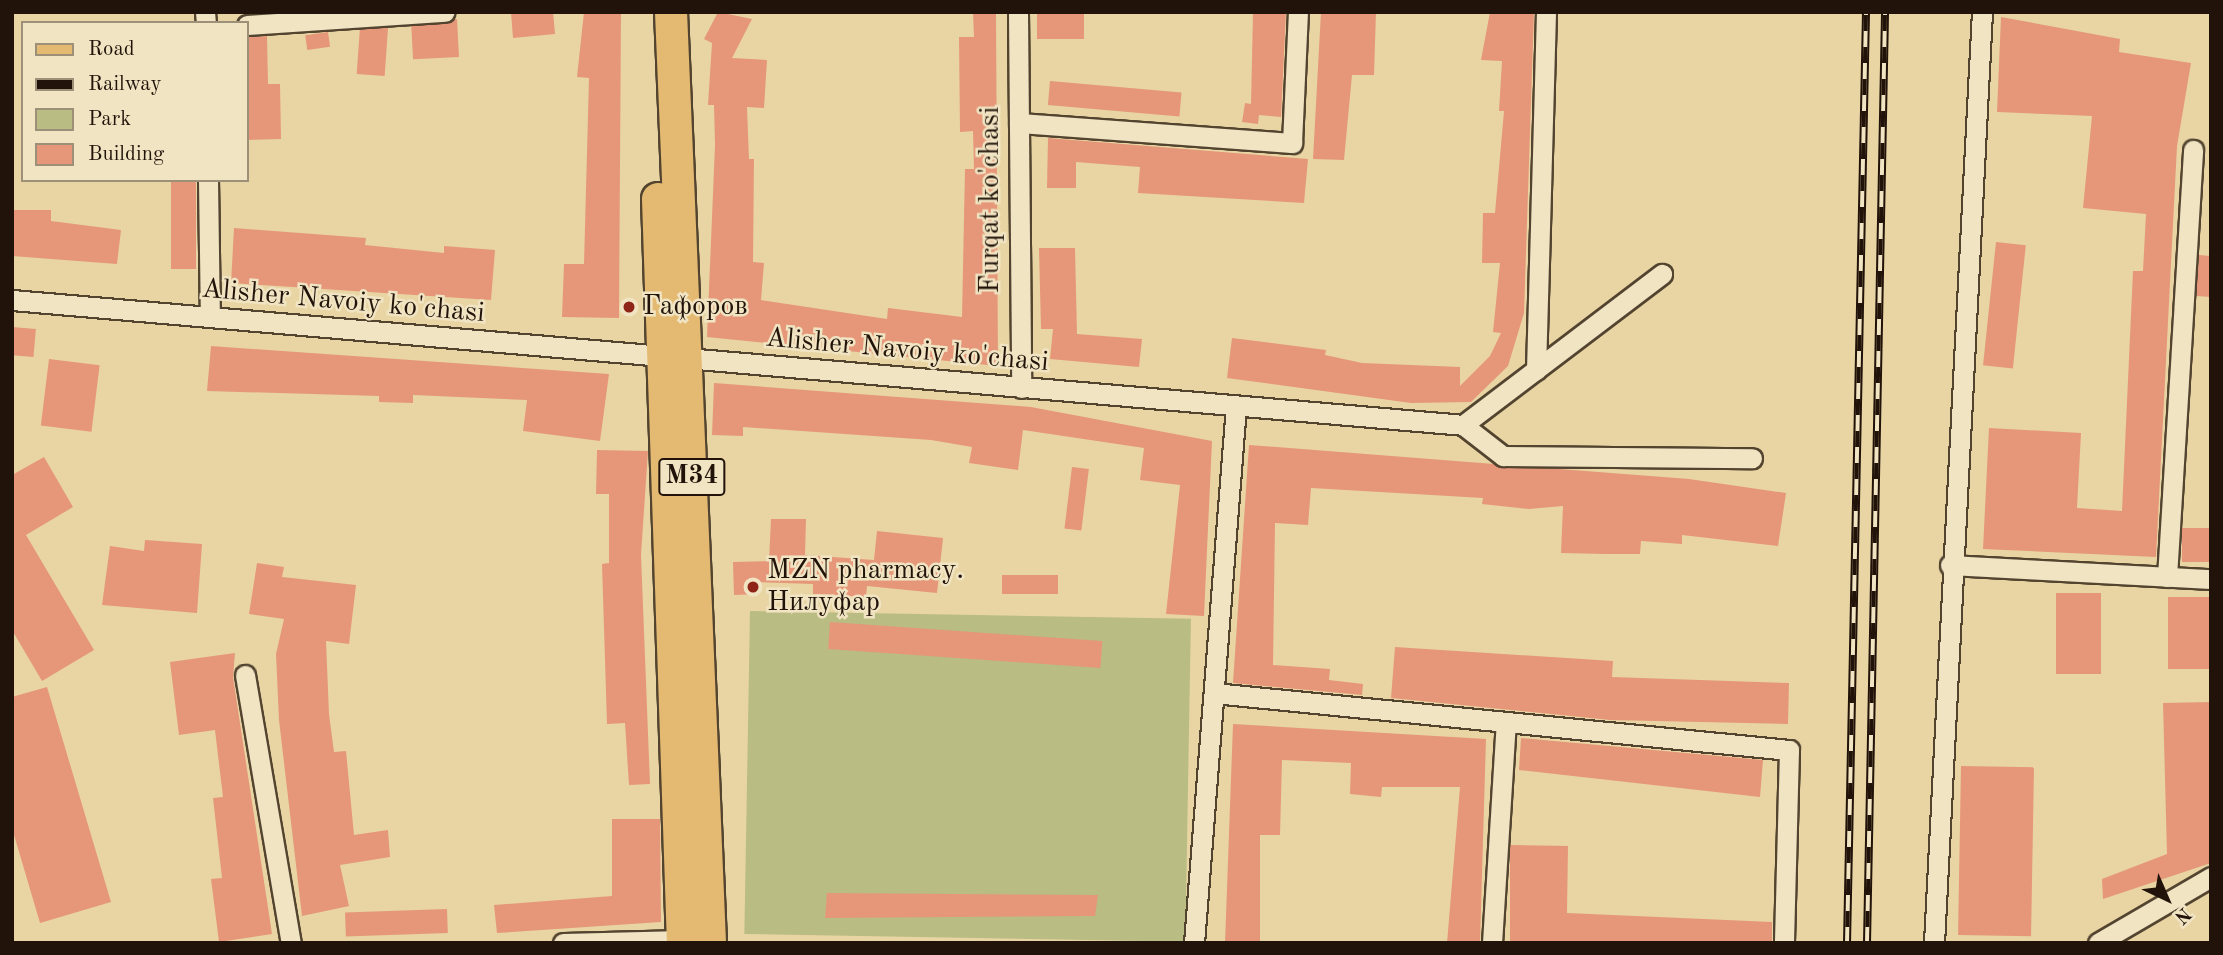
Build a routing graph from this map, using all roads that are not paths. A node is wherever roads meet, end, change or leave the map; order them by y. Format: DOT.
graph roads {
  1 [pos="445,12"];
  2 [pos="651,12"];
  3 [pos="671,12"];
  4 [pos="1018,12"];
  5 [pos="1298,12"];
  6 [pos="1546,12"];
  7 [pos="1982,12"];
  8 [pos="248,25"];
  9 [pos="1019,122"];
  10 [pos="2193,150"];
  11 [pos="208,182"];
  12 [pos="1662,274"];
  13 [pos="12,300"];
  14 [pos="210,317"];
  15 [pos="675,360"];
  16 [pos="1536,370"];
  17 [pos="1021,388"];
  18 [pos="1236,406"];
  19 [pos="1464,425"];
  20 [pos="1752,458"];
  21 [pos="1950,565"];
  22 [pos="2167,577"];
  23 [pos="2211,579"];
  24 [pos="244,674"];
  25 [pos="1214,693"];
  26 [pos="1506,722"];
  27 [pos="2211,877"];
  28 [pos="692,942"];
  29 [pos="291,943"];
  30 [pos="563,943"];
  31 [pos="1194,943"];
  32 [pos="1492,943"];
  33 [pos="1784,943"];
  34 [pos="1934,943"];
  35 [pos="2098,943"];
  1 -- 8 [label="street"];
  2 -- 15 [label="main road, M34"];
  3 -- 15 [label="main road, M34"];
  4 -- 9 [label="street, Furqat ko'chasi"];
  5 -- 9 [label="street"];
  6 -- 16 [label="street"];
  7 -- 21 [label="street"];
  9 -- 17 [label="street, Furqat ko'chasi"];
  10 -- 22 [label="street"];
  11 -- 14 [label="street"];
  12 -- 16 [label="street"];
  13 -- 14 [label="street, Alisher Navoiy ko'chasi"];
  14 -- 15 [label="street, Alisher Navoiy ko'chasi"];
  15 -- 17 [label="street, Alisher Navoiy ko'chasi"];
  15 -- 28 [label="main road, M34"];
  16 -- 19 [label="street"];
  17 -- 18 [label="street, Alisher Navoiy ko'chasi"];
  18 -- 19 [label="street, Alisher Navoiy ko'chasi"];
  18 -- 25 [label="street"];
  19 -- 20 [label="street"];
  21 -- 22 [label="street"];
  21 -- 34 [label="street"];
  22 -- 23 [label="street"];
  24 -- 29 [label="street"];
  25 -- 26 [label="street"];
  25 -- 31 [label="street"];
  26 -- 32 [label="street"];
  26 -- 33 [label="street"];
  27 -- 35 [label="street"];
  28 -- 30 [label="street"];
}
